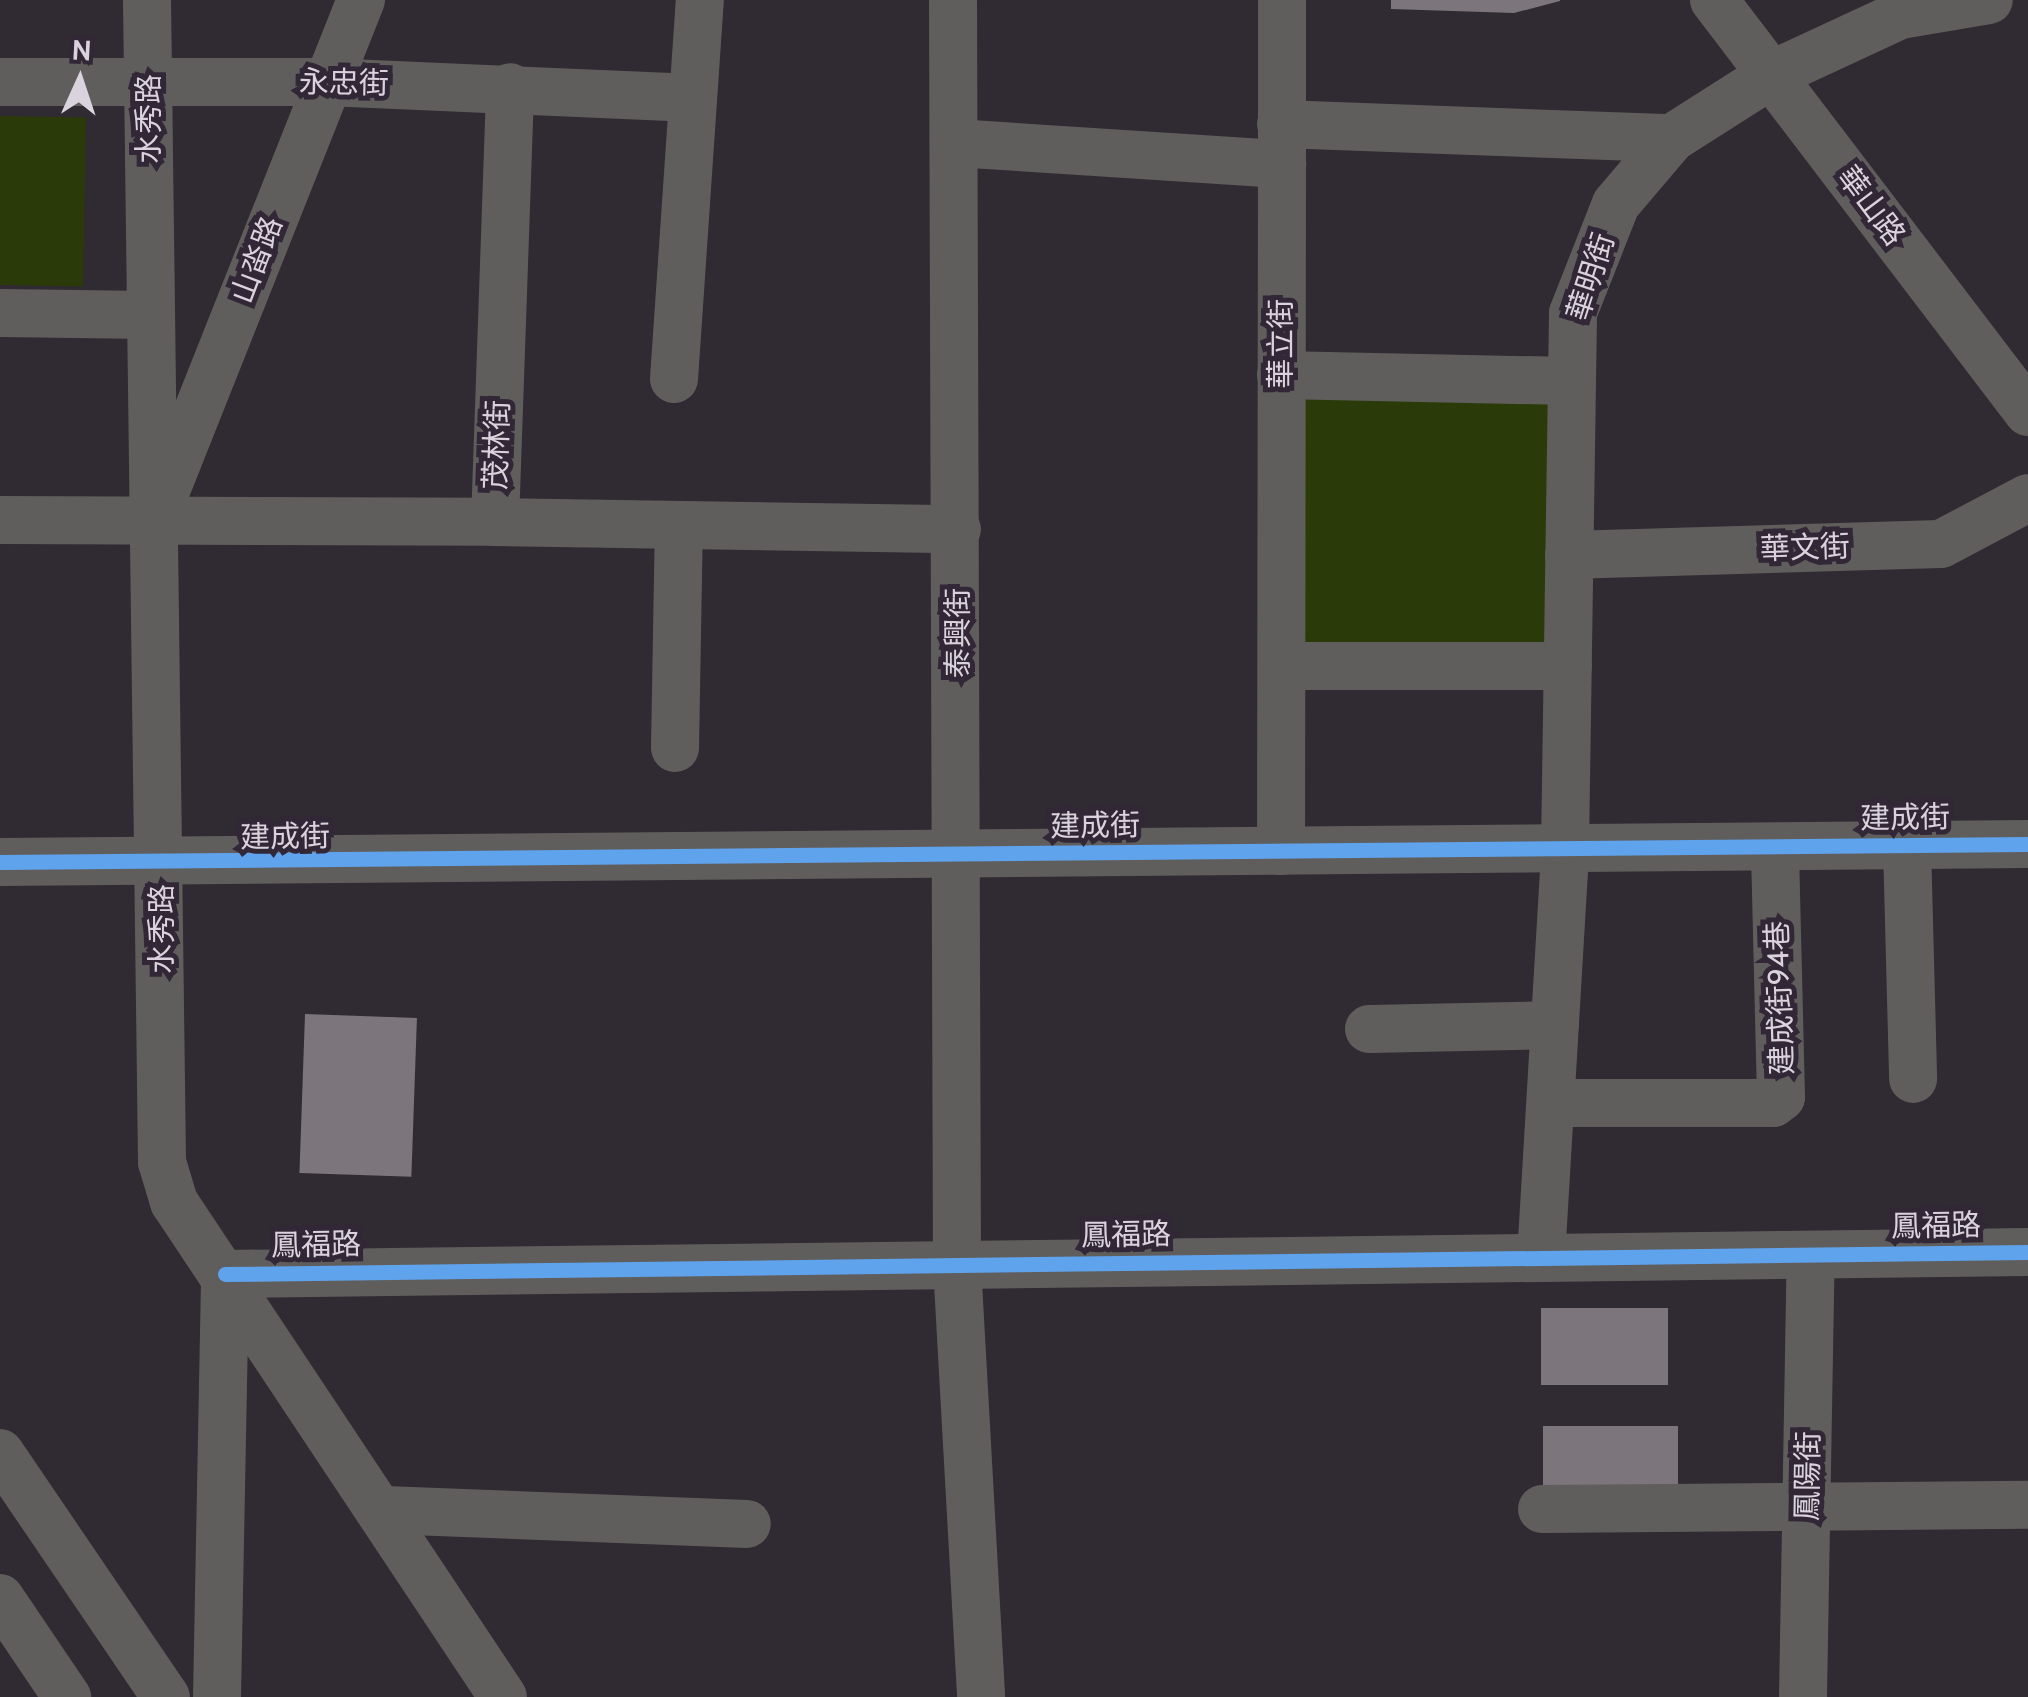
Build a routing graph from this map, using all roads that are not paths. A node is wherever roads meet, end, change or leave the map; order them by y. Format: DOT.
graph roads {
  1 [pos="147,0"];
  2 [pos="361,0"];
  3 [pos="700,0"];
  4 [pos="954,0"];
  5 [pos="1282,0"];
  6 [pos="1714,0"];
  7 [pos="1989,0"];
  8 [pos="1771,75"];
  9 [pos="150,81"];
  10 [pos="0,82"];
  11 [pos="327,82"];
  12 [pos="510,87"];
  13 [pos="688,98"];
  14 [pos="1672,138"];
  15 [pos="954,142"];
  16 [pos="1282,144"];
  17 [pos="0,313"];
  18 [pos="150,315"];
  19 [pos="1281,375"];
  20 [pos="674,380"];
  21 [pos="1572,381"];
  22 [pos="2028,412"];
  23 [pos="2028,498"];
  24 [pos="0,520"];
  25 [pos="155,520"];
  26 [pos="495,522"];
  27 [pos="680,526"];
  28 [pos="958,529"];
  29 [pos="1569,555"];
  30 [pos="1282,666"];
  31 [pos="1568,666"];
  32 [pos="675,748"];
  33 [pos="2028,844"];
  34 [pos="1774,846"];
  35 [pos="1908,846"];
  36 [pos="1565,848"];
  37 [pos="1281,851"];
  38 [pos="960,854"];
  39 [pos="0,862"];
  40 [pos="162,866"];
  41 [pos="1555,1025"];
  42 [pos="1369,1029"];
  43 [pos="1913,1079"];
  44 [pos="1551,1103"];
  45 [pos="2028,1252"];
  46 [pos="1812,1255"];
  47 [pos="1541,1258"];
  48 [pos="957,1265"];
  49 [pos="225,1274"];
  50 [pos="0,1453"];
  51 [pos="1807,1506"];
  52 [pos="2028,1506"];
  53 [pos="1542,1509"];
  54 [pos="385,1510"];
  55 [pos="748,1524"];
  56 [pos="0,1598"];
  57 [pos="67,1697"];
  58 [pos="166,1697"];
  59 [pos="217,1697"];
  60 [pos="503,1697"];
  61 [pos="982,1697"];
  62 [pos="1804,1697"];
  1 -- 9 [label="street, 水秀路"];
  2 -- 11 [label="street, 山畓路"];
  3 -- 13 [label="street"];
  4 -- 15 [label="street, 泰興街"];
  5 -- 16 [label="street, 華立街"];
  6 -- 8 [label="street, 華山路"];
  7 -- 8 [label="street, 華明街"];
  8 -- 14 [label="street, 華明街"];
  8 -- 22 [label="street, 華山路"];
  9 -- 10 [label="street, 永忠街"];
  9 -- 11 [label="street, 永忠街"];
  9 -- 18 [label="street, 水秀路"];
  11 -- 12 [label="street, 永忠街"];
  11 -- 25 [label="street, 山畓路"];
  12 -- 13 [label="street, 永忠街"];
  12 -- 26 [label="street, 茂林街"];
  13 -- 20 [label="street"];
  14 -- 16 [label="street"];
  14 -- 21 [label="street, 華明街"];
  15 -- 16 [label="street"];
  15 -- 28 [label="street, 泰興街"];
  16 -- 19 [label="street, 華立街"];
  17 -- 18 [label="street"];
  18 -- 25 [label="street, 水秀路"];
  19 -- 21 [label="street"];
  19 -- 30 [label="street, 華立街"];
  21 -- 29 [label="street, 華明街"];
  23 -- 29 [label="street, 華文街"];
  24 -- 25 [label="street, 茂林街"];
  25 -- 26 [label="street, 茂林街"];
  25 -- 40 [label="street, 水秀路"];
  26 -- 27 [label="street"];
  27 -- 28 [label="street"];
  27 -- 32 [label="street"];
  28 -- 38 [label="street, 泰興街"];
  29 -- 31 [label="street, 華明街"];
  30 -- 31 [label="street"];
  30 -- 37 [label="street, 華立街"];
  31 -- 36 [label="street, 華明街"];
  33 -- 35 [label="street, 建成街"];
  34 -- 35 [label="street, 建成街"];
  34 -- 36 [label="street, 建成街"];
  34 -- 44 [label="street, 建成街94巷"];
  35 -- 43 [label="street"];
  36 -- 37 [label="street, 建成街"];
  36 -- 41 [label="street, 華明街"];
  37 -- 38 [label="street, 建成街"];
  38 -- 40 [label="street, 建成街"];
  38 -- 48 [label="street, 泰興街"];
  39 -- 40 [label="street, 建成街"];
  40 -- 49 [label="street, 水秀路"];
  41 -- 42 [label="street"];
  41 -- 44 [label="street, 華明街"];
  44 -- 47 [label="street, 華明街"];
  45 -- 46 [label="street, 鳳福路"];
  46 -- 47 [label="street, 鳳福路"];
  46 -- 51 [label="street, 鳳陽街"];
  47 -- 48 [label="street, 鳳福路"];
  48 -- 49 [label="street, 鳳福路"];
  48 -- 61 [label="street, 泰興街"];
  49 -- 54 [label="street, 水秀路"];
  49 -- 59 [label="street"];
  50 -- 58 [label="street"];
  51 -- 52 [label="street"];
  51 -- 53 [label="street"];
  51 -- 62 [label="street, 鳳陽街"];
  54 -- 55 [label="street"];
  54 -- 60 [label="street, 水秀路"];
  56 -- 57 [label="street"];
}
